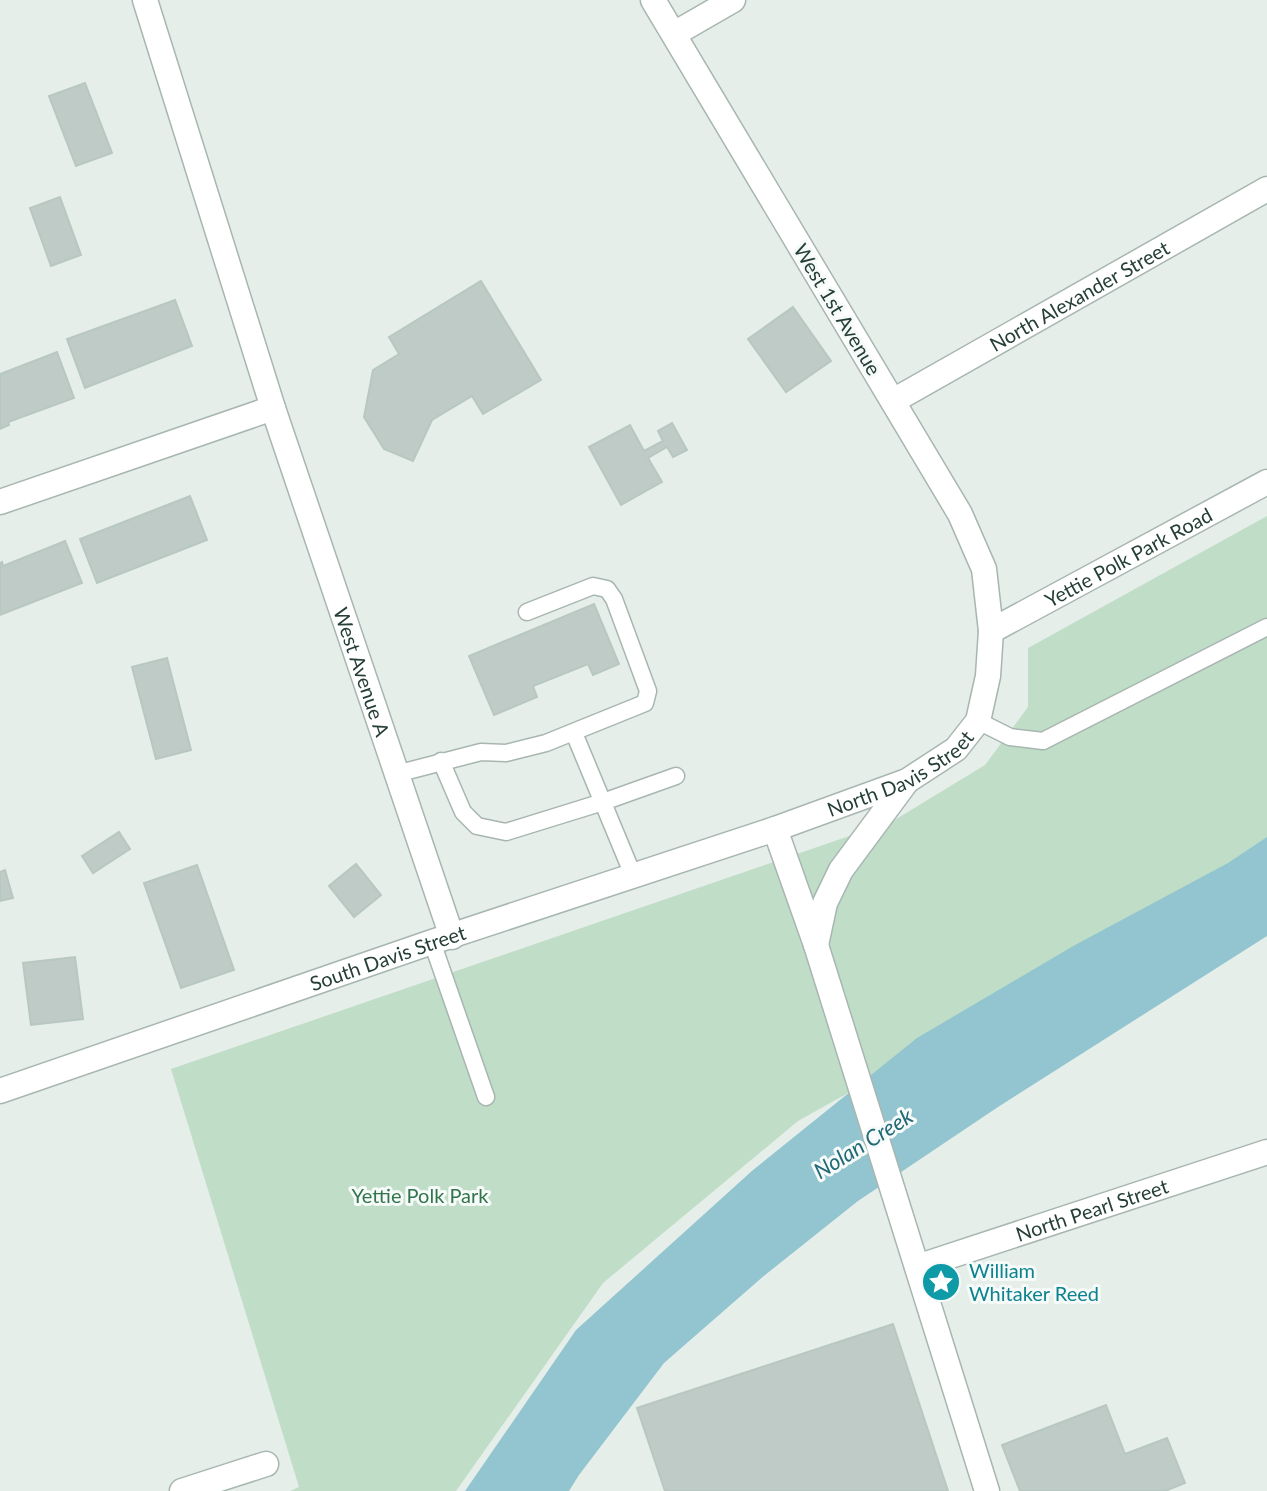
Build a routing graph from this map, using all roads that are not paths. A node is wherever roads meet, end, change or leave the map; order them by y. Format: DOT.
graph roads {
  1 [pos="145,0"];
  2 [pos="653,0"];
  3 [pos="733,0"];
  4 [pos="674,34"];
  5 [pos="1267,189"];
  6 [pos="893,401"];
  7 [pos="273,408"];
  8 [pos="1267,482"];
  9 [pos="0,502"];
  10 [pos="527,612"];
  11 [pos="1267,627"];
  12 [pos="991,631"];
  13 [pos="978,721"];
  14 [pos="574,733"];
  15 [pos="441,761"];
  16 [pos="396,774"];
  17 [pos="676,776"];
  18 [pos="907,781"];
  19 [pos="603,802"];
  20 [pos="775,829"];
  21 [pos="633,875"];
  22 [pos="442,940"];
  23 [pos="816,945"];
  24 [pos="0,1091"];
  25 [pos="486,1097"];
  26 [pos="1267,1152"];
  27 [pos="914,1256"];
  28 [pos="266,1464"];
  29 [pos="214,1486"];
  30 [pos="182,1491"];
  31 [pos="987,1491"];
  1 -- 7 [label="street, West Avenue A"];
  2 -- 4 [label="street, West 1st Avenue"];
  3 -- 4 [label="street"];
  4 -- 6 [label="street, West 1st Avenue"];
  5 -- 6 [label="street, North Alexander Street"];
  6 -- 12 [label="street, West 1st Avenue"];
  7 -- 9 [label="street"];
  7 -- 16 [label="street, West Avenue A"];
  8 -- 12 [label="street, Yettie Polk Park Road"];
  10 -- 14 [label="lane"];
  11 -- 13 [label="lane"];
  12 -- 13 [label="street, North Davis Street"];
  13 -- 18 [label="street, North Davis Street"];
  14 -- 15 [label="lane"];
  14 -- 19 [label="lane"];
  15 -- 16 [label="lane"];
  15 -- 19 [label="lane"];
  16 -- 22 [label="street, West Avenue A"];
  17 -- 19 [label="lane"];
  18 -- 20 [label="street, North Davis Street"];
  18 -- 23 [label="street"];
  19 -- 21 [label="lane"];
  20 -- 21 [label="street, South Davis Street"];
  20 -- 23 [label="street"];
  21 -- 22 [label="street, South Davis Street"];
  22 -- 24 [label="street, South Davis Street"];
  22 -- 25 [label="lane"];
  23 -- 27 [label="street"];
  26 -- 27 [label="street, North Pearl Street"];
  27 -- 31 [label="street"];
  28 -- 29 [label="street"];
  29 -- 30 [label="street"];
}
